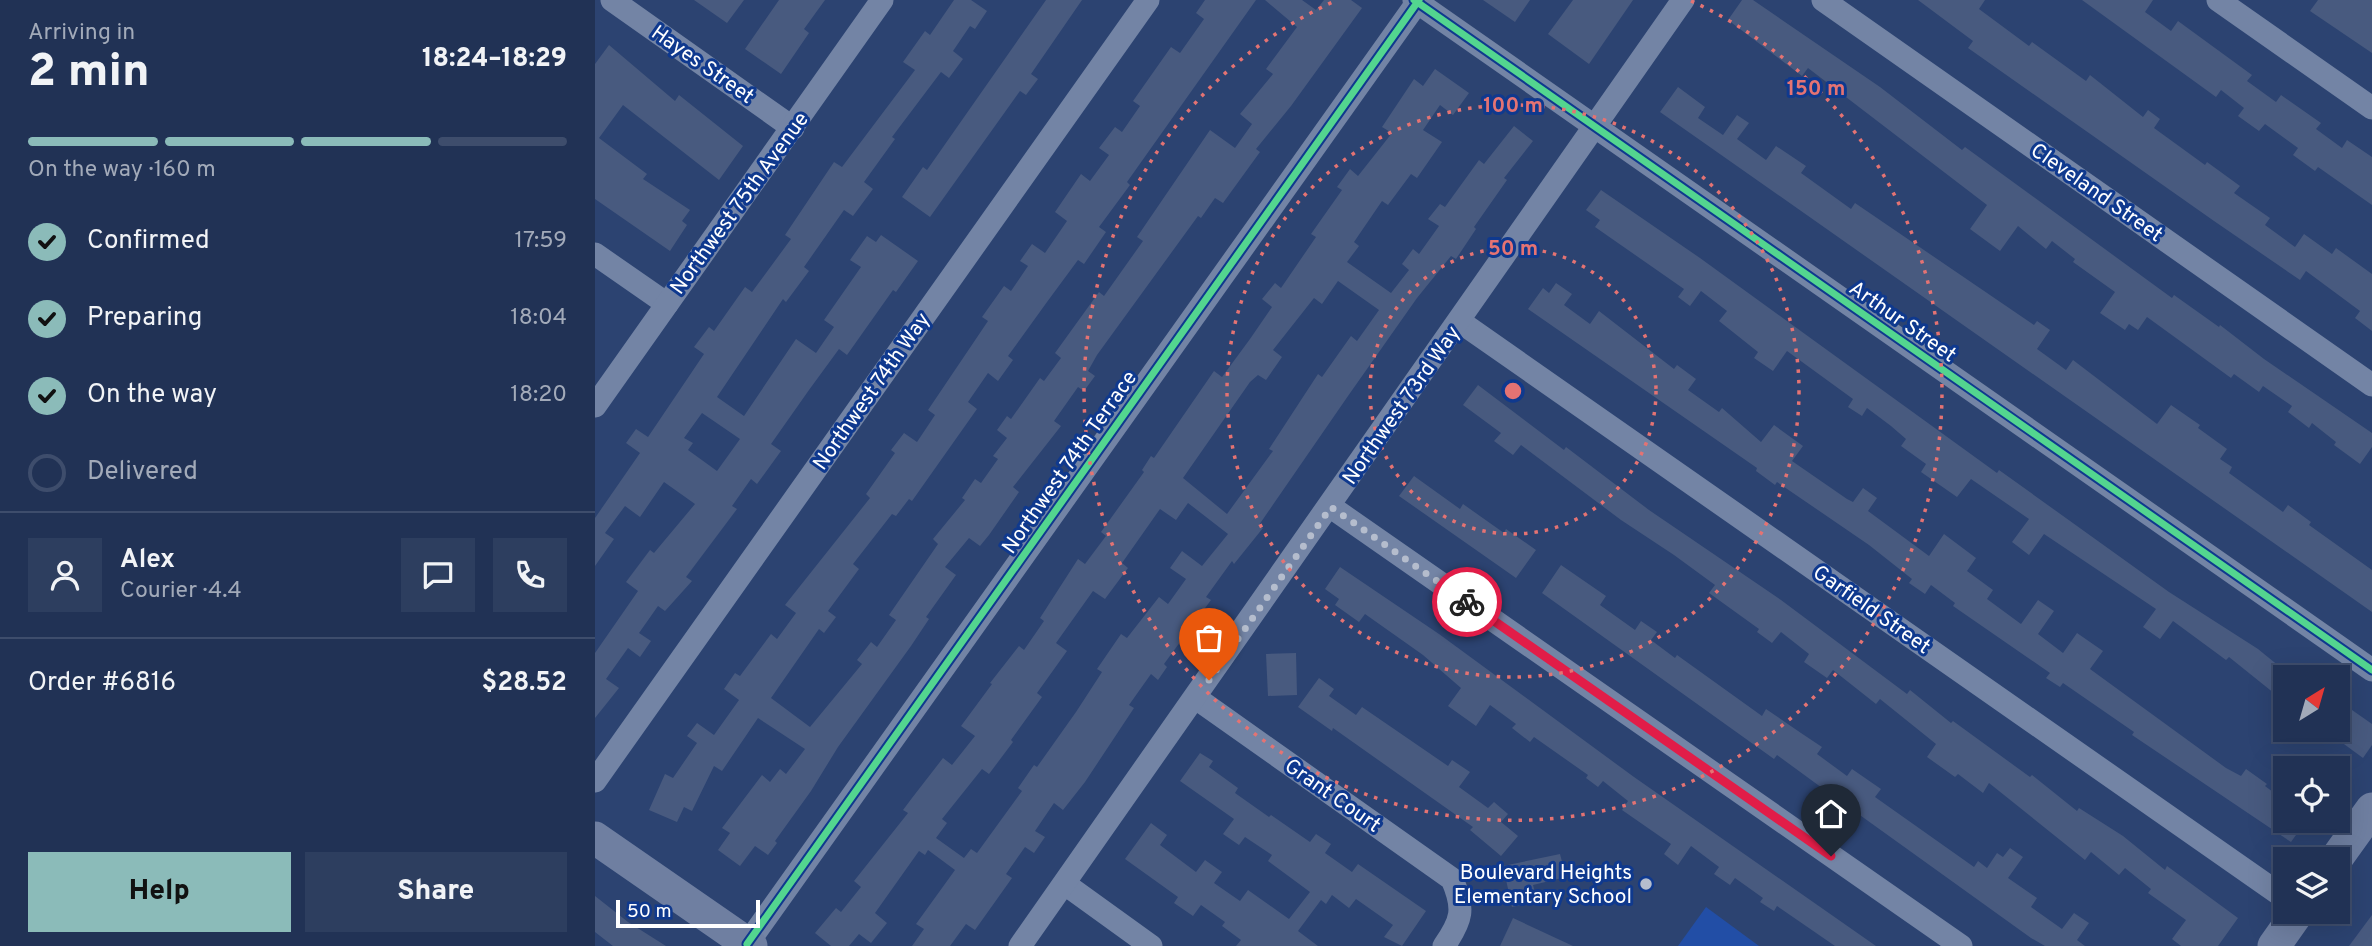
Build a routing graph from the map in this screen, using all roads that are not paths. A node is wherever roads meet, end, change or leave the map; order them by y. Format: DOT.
graph roads {
  1 [pos="612,0"];
  2 [pos="882,0"];
  3 [pos="1148,0"];
  4 [pos="1683,0"];
  5 [pos="1823,0"];
  6 [pos="2218,0"];
  7 [pos="1417,1"];
  8 [pos="2372,108"];
  9 [pos="1596,127"];
  10 [pos="793,128"];
  11 [pos="595,254"];
  12 [pos="667,304"];
  13 [pos="1459,321"];
  14 [pos="2372,385"];
  15 [pos="595,406"];
  16 [pos="1331,507"];
  17 [pos="2372,670"];
  18 [pos="1196,698"];
  19 [pos="595,781"];
  20 [pos="2372,809"];
  21 [pos="595,838"];
  22 [pos="2345,847"];
  23 [pos="1065,884"];
  24 [pos="2273,890"];
  25 [pos="2290,924"];
  26 [pos="749,945"];
  27 [pos="1020,946"];
  28 [pos="1151,946"];
  29 [pos="1444,946"];
  30 [pos="1961,946"];
  31 [pos="2274,946"];
  1 -- 10 [label="street, Hayes Street"];
  2 -- 10 [label="street, Northwest 75th Avenue"];
  3 -- 19 [label="street, Northwest 74th Way"];
  4 -- 9 [label="street, Northwest 73rd Way"];
  5 -- 14 [label="street, Cleveland Street"];
  6 -- 8 [label="street"];
  7 -- 9 [label="street, Arthur Street"];
  7 -- 26 [label="street, Northwest 74th Terrace"];
  9 -- 13 [label="street, Northwest 73rd Way"];
  9 -- 17 [label="street, Arthur Street"];
  10 -- 12 [label="street, Northwest 75th Avenue"];
  11 -- 12 [label="street"];
  12 -- 15 [label="street, Northwest 75th Avenue"];
  13 -- 16 [label="street, Northwest 73rd Way"];
  13 -- 24 [label="street, Garfield Street"];
  16 -- 18 [label="street, Northwest 73rd Way"];
  16 -- 30 [label="street"];
  18 -- 23 [label="street, Northwest 73rd Way"];
  18 -- 29 [label="street, Grant Court"];
  20 -- 22 [label="street"];
  21 -- 26 [label="street"];
  23 -- 27 [label="street, Northwest 73rd Way"];
  23 -- 28 [label="street"];
  25 -- 31 [label="street"];
}
